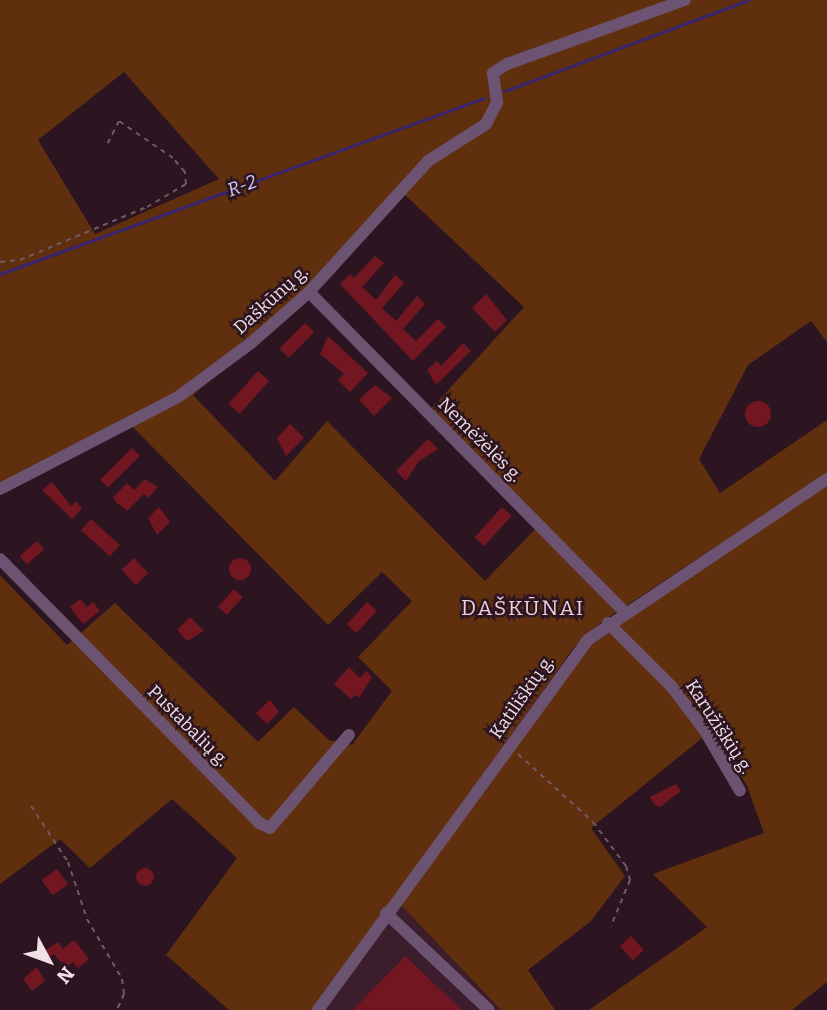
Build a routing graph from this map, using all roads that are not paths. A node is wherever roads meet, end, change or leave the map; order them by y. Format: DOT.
graph roads {
  1 [pos="685,0"];
  2 [pos="309,292"];
  3 [pos="827,479"];
  4 [pos="0,489"];
  5 [pos="0,559"];
  6 [pos="625,612"];
  7 [pos="608,623"];
  8 [pos="349,735"];
  9 [pos="740,791"];
  10 [pos="386,913"];
  11 [pos="318,1010"];
  12 [pos="489,1010"];
  1 -- 2 [label="street, Daškūnų g."];
  2 -- 4 [label="street, Daškūnų g."];
  2 -- 6 [label="street, Nemėžėlės g."];
  3 -- 6 [label="street, Katiliškių g."];
  5 -- 8 [label="street, Pustabalių g."];
  6 -- 7 [label="street, Katiliškių g."];
  7 -- 9 [label="street, Karužiškių g."];
  7 -- 10 [label="street, Katiliškių g."];
  10 -- 11 [label="street, Katiliškių g."];
  10 -- 12 [label="street"];
}
